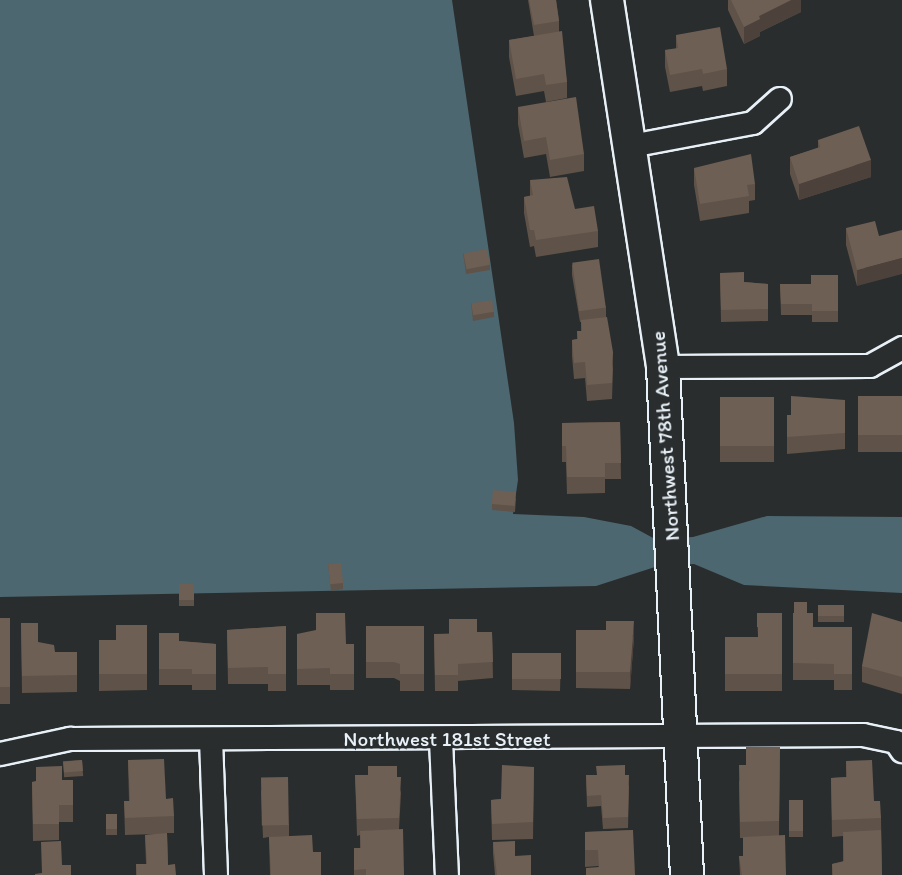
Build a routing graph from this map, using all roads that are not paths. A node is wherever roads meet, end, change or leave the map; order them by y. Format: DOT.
graph roads {
  1 [pos="607,0"];
  2 [pos="780,99"];
  3 [pos="631,146"];
  4 [pos="902,348"];
  5 [pos="663,367"];
  6 [pos="680,738"];
  7 [pos="211,739"];
  8 [pos="441,740"];
  9 [pos="899,747"];
  10 [pos="0,754"];
  11 [pos="216,875"];
  12 [pos="447,875"];
  13 [pos="687,875"];
  1 -- 3 [label="street, Northwest 78th Avenue"];
  2 -- 3 [label="street"];
  3 -- 5 [label="street, Northwest 78th Avenue"];
  4 -- 5 [label="street"];
  5 -- 6 [label="street, Northwest 78th Avenue"];
  6 -- 8 [label="street, Northwest 181st Street"];
  6 -- 9 [label="street, Northwest 181st Street"];
  6 -- 13 [label="street, Northwest 78th Avenue"];
  7 -- 8 [label="street, Northwest 181st Street"];
  7 -- 10 [label="street, Northwest 181st Street"];
  7 -- 11 [label="street"];
  8 -- 12 [label="street"];
}
